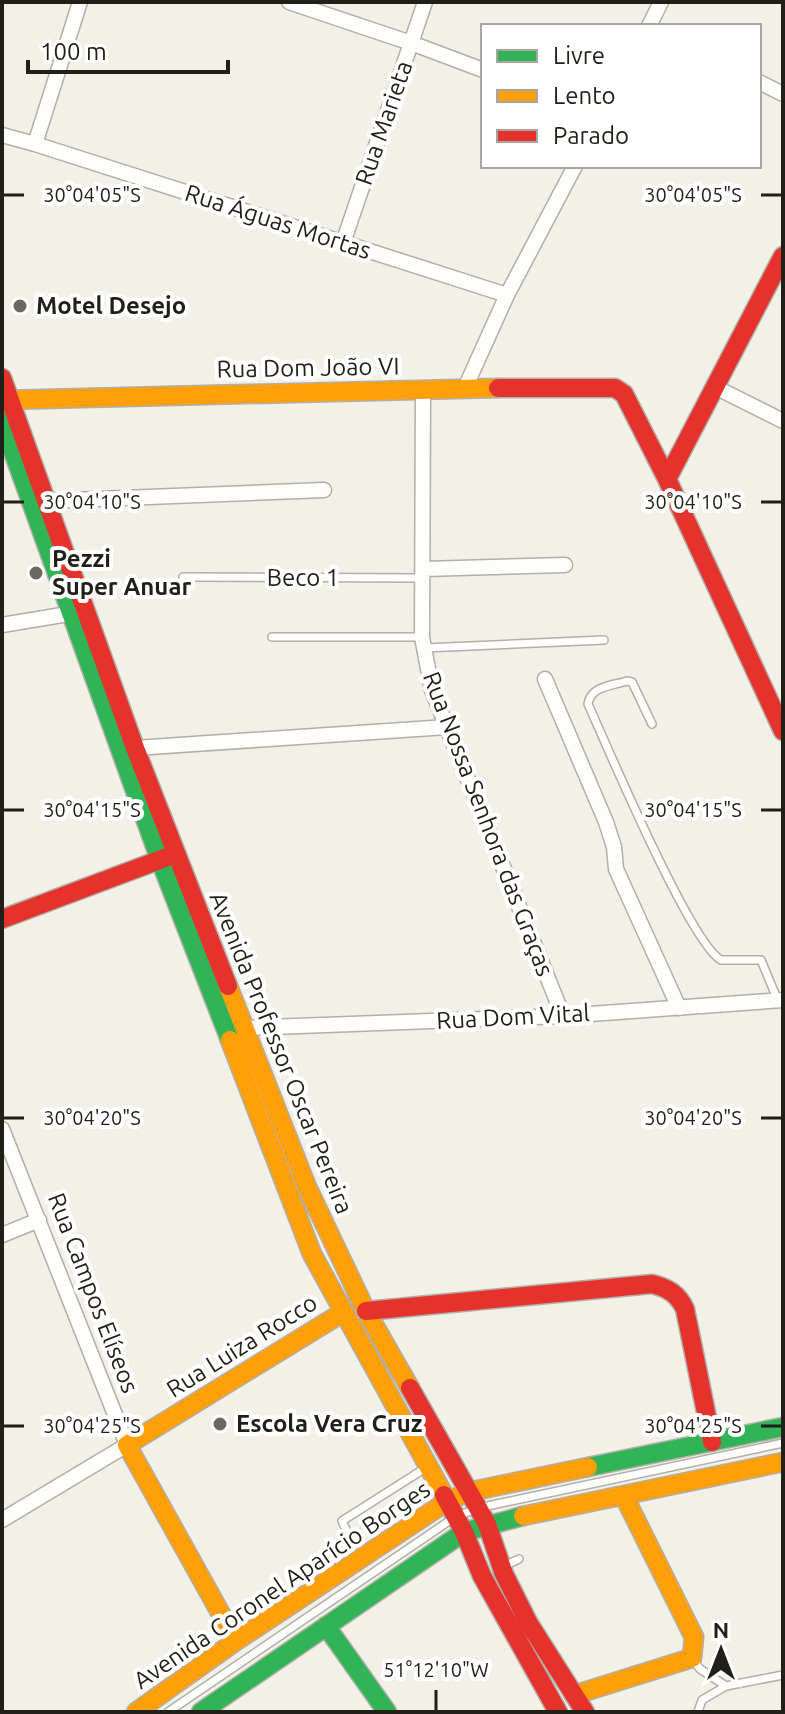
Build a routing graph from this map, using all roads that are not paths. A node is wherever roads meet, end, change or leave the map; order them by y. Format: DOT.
graph roads {
  1 [pos="80,2"];
  2 [pos="289,2"];
  3 [pos="425,2"];
  4 [pos="661,2"];
  5 [pos="650,24"];
  6 [pos="411,43"];
  7 [pos="481,69"];
  8 [pos="761,83"];
  9 [pos="783,94"];
  10 [pos="2,135"];
  11 [pos="35,144"];
  12 [pos="574,168"];
  13 [pos="343,243"];
  14 [pos="783,256"];
  15 [pos="507,295"];
  16 [pos="2,378"];
  17 [pos="715,387"];
  18 [pos="465,388"];
  19 [pos="423,390"];
  20 [pos="6,400"];
  21 [pos="2,421"];
  22 [pos="783,421"];
  23 [pos="667,479"];
  24 [pos="324,490"];
  25 [pos="47,501"];
  26 [pos="565,565"];
  27 [pos="423,574"];
  28 [pos="183,577"];
  29 [pos="78,612"];
  30 [pos="2,625"];
  31 [pos="272,637"];
  32 [pos="604,640"];
  33 [pos="423,643"];
  34 [pos="545,679"];
  35 [pos="652,724"];
  36 [pos="781,724"];
  37 [pos="447,727"];
  38 [pos="135,748"];
  39 [pos="168,857"];
  40 [pos="2,919"];
  41 [pos="781,1001"];
  42 [pos="679,1008"];
  43 [pos="563,1016"];
  44 [pos="244,1028"];
  45 [pos="2,1129"];
  46 [pos="39,1220"];
  47 [pos="2,1235"];
  48 [pos="366,1311"];
  49 [pos="342,1313"];
  50 [pos="783,1427"];
  51 [pos="712,1442"];
  52 [pos="783,1443"];
  53 [pos="127,1445"];
  54 [pos="783,1462"];
  55 [pos="427,1467"];
  56 [pos="624,1496"];
  57 [pos="478,1508"];
  58 [pos="455,1517"];
  59 [pos="2,1520"];
  60 [pos="349,1536"];
  61 [pos="326,1626"];
  62 [pos="236,1641"];
  63 [pos="692,1658"];
  64 [pos="783,1675"];
  65 [pos="726,1686"];
  66 [pos="574,1695"];
  67 [pos="136,1712"];
  68 [pos="168,1712"];
  69 [pos="201,1712"];
  70 [pos="387,1712"];
  71 [pos="558,1712"];
  72 [pos="585,1712"];
  73 [pos="698,1712"];
  1 -- 11 [label="street"];
  2 -- 6 [label="street"];
  3 -- 6 [label="street, Rua Marieta"];
  4 -- 5 [label="street"];
  6 -- 7 [label="street"];
  6 -- 13 [label="street, Rua Marieta"];
  8 -- 9 [label="street"];
  10 -- 11 [label="street, Rua Águas Mortas"];
  11 -- 13 [label="street, Rua Águas Mortas"];
  12 -- 15 [label="street"];
  13 -- 15 [label="street, Rua Águas Mortas"];
  14 -- 17 [label="main road"];
  15 -- 18 [label="street"];
  16 -- 20 [label="main road, Avenida Professor Oscar Pereira"];
  17 -- 22 [label="street"];
  17 -- 23 [label="main road"];
  18 -- 19 [label="main road, Rua Dom João VI"];
  18 -- 23 [label="main road, Rua Dom João VI"];
  19 -- 20 [label="main road, Rua Dom João VI"];
  19 -- 27 [label="street, Rua Nossa Senhora das Graças"];
  20 -- 25 [label="main road, Avenida Professor Oscar Pereira"];
  21 -- 29 [label="main road, Avenida Professor Oscar Pereira"];
  23 -- 36 [label="main road"];
  24 -- 25 [label="street"];
  25 -- 29 [label="main road, Avenida Professor Oscar Pereira"];
  26 -- 27 [label="street"];
  27 -- 28 [label="lane, Beco 1"];
  27 -- 33 [label="street, Rua Nossa Senhora das Graças"];
  29 -- 30 [label="street"];
  29 -- 38 [label="main road, Avenida Professor Oscar Pereira"];
  29 -- 39 [label="main road, Avenida Professor Oscar Pereira"];
  31 -- 33 [label="lane"];
  32 -- 33 [label="lane"];
  33 -- 37 [label="street, Rua Nossa Senhora das Graças"];
  34 -- 42 [label="street"];
  35 -- 41 [label="lane"];
  37 -- 38 [label="street"];
  37 -- 43 [label="street, Rua Nossa Senhora das Graças"];
  38 -- 39 [label="main road, Avenida Professor Oscar Pereira"];
  39 -- 40 [label="main road"];
  39 -- 44 [label="main road, Avenida Professor Oscar Pereira"];
  39 -- 49 [label="main road, Avenida Professor Oscar Pereira"];
  41 -- 42 [label="street, Rua Dom Vital"];
  42 -- 43 [label="street, Rua Dom Vital"];
  43 -- 44 [label="street, Rua Dom Vital"];
  44 -- 48 [label="main road, Avenida Professor Oscar Pereira"];
  45 -- 46 [label="street, Rua Campos Elíseos"];
  46 -- 47 [label="street"];
  46 -- 53 [label="street, Rua Campos Elíseos"];
  48 -- 51 [label="main road"];
  48 -- 57 [label="main road, Avenida Professor Oscar Pereira"];
  49 -- 53 [label="main road, Rua Luiza Rocco"];
  49 -- 55 [label="main road, Avenida Professor Oscar Pereira"];
  50 -- 51 [label="main road, Avenida Coronel Aparício Borges"];
  51 -- 57 [label="main road, Avenida Coronel Aparício Borges"];
  52 -- 57 [label="lane"];
  53 -- 59 [label="street, Rua Luiza Rocco"];
  53 -- 62 [label="main road, Rua Campos Elíseos"];
  54 -- 56 [label="main road, Avenida Coronel Aparício Borges"];
  55 -- 58 [label="main road, Avenida Professor Oscar Pereira"];
  55 -- 60 [label="lane"];
  56 -- 57 [label="main road, Avenida Coronel Aparício Borges"];
  56 -- 63 [label="main road"];
  57 -- 58 [label="main road, Avenida Coronel Aparício Borges"];
  57 -- 58 [label="main road, Avenida Coronel Aparício Borges"];
  57 -- 66 [label="main road, Avenida Professor Oscar Pereira"];
  58 -- 61 [label="main road, Avenida Coronel Aparício Borges"];
  58 -- 62 [label="main road, Avenida Coronel Aparício Borges"];
  58 -- 68 [label="lane"];
  58 -- 71 [label="main road, Avenida Professor Oscar Pereira"];
  61 -- 69 [label="main road, Avenida Coronel Aparício Borges"];
  61 -- 70 [label="main road"];
  62 -- 67 [label="main road, Avenida Coronel Aparício Borges"];
  63 -- 65 [label="lane"];
  63 -- 66 [label="main road"];
  64 -- 65 [label="lane"];
  65 -- 73 [label="lane"];
  66 -- 72 [label="main road, Avenida Professor Oscar Pereira"];
}
